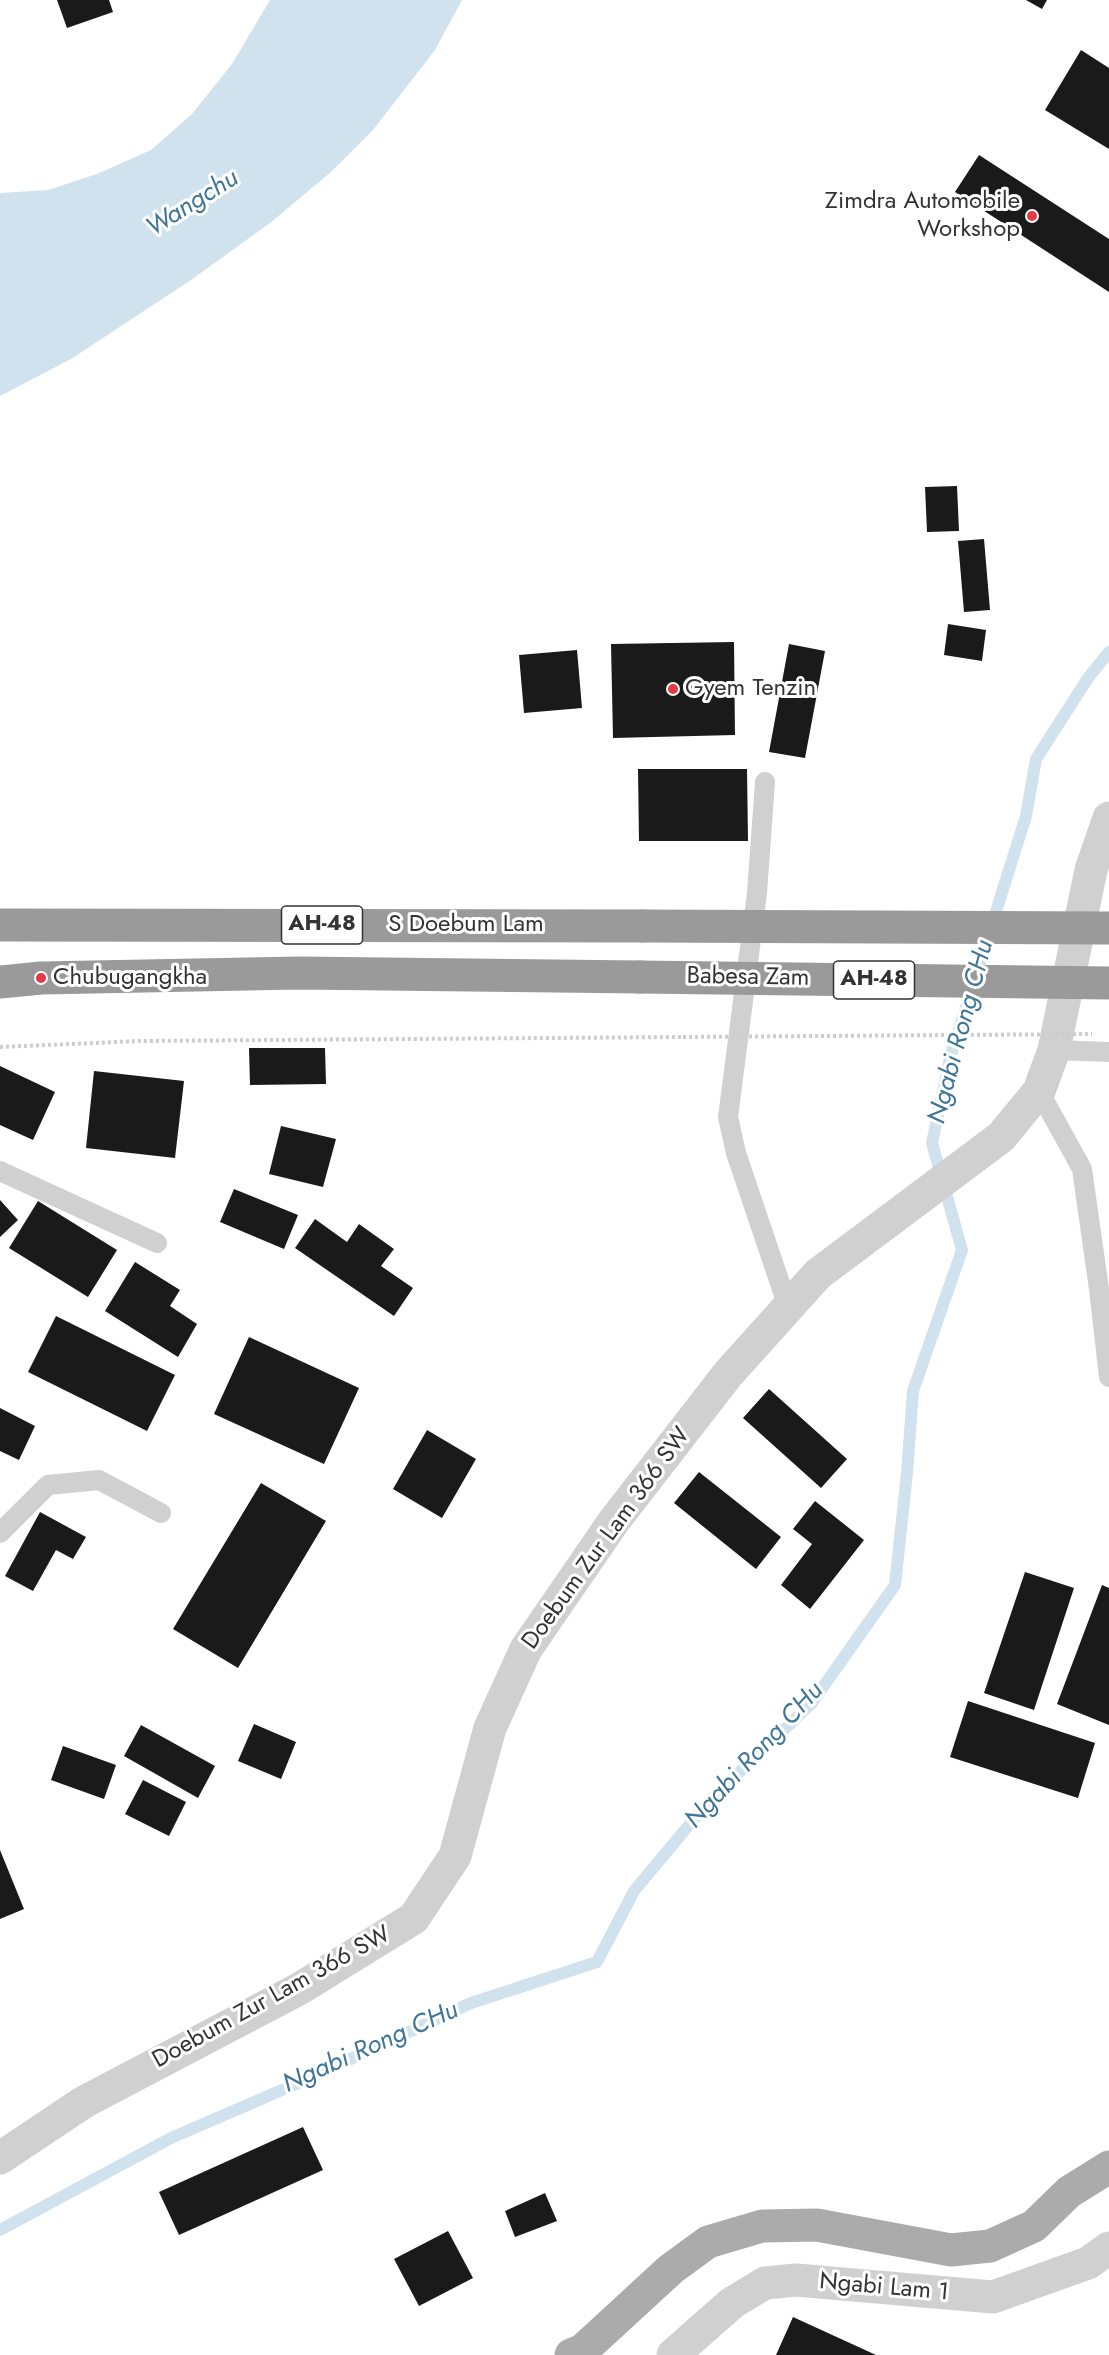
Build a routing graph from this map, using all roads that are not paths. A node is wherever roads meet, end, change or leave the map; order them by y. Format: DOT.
graph roads {
  1 [pos="765,782"];
  2 [pos="1109,818"];
  3 [pos="0,925"];
  4 [pos="1109,928"];
  5 [pos="640,977"];
  6 [pos="0,982"];
  7 [pos="1109,982"];
  8 [pos="1054,1050"];
  9 [pos="1109,1052"];
  10 [pos="1039,1091"];
  11 [pos="0,1172"];
  12 [pos="157,1243"];
  13 [pos="788,1307"];
  14 [pos="1109,1377"];
  15 [pos="160,1513"];
  16 [pos="0,1533"];
  17 [pos="0,2158"];
  18 [pos="1109,2168"];
  19 [pos="1109,2248"];
  20 [pos="571,2355"];
  21 [pos="673,2355"];
  1 -- 13 [label="lane"];
  2 -- 8 [label="street, Doebum Zur Lam 366 SW"];
  3 -- 4 [label="highway, S Doebum Lam / AH-48, bridge"];
  5 -- 6 [label="highway, S Doebum Lam / AH-48"];
  5 -- 7 [label="highway, Babesa Zam / AH-48, bridge"];
  8 -- 9 [label="lane"];
  8 -- 10 [label="street, Doebum Zur Lam 366 SW"];
  10 -- 13 [label="street, Doebum Zur Lam 366 SW"];
  10 -- 14 [label="lane"];
  11 -- 12 [label="lane"];
  13 -- 17 [label="street, Doebum Zur Lam 366 SW"];
  15 -- 16 [label="lane"];
  18 -- 20 [label="main road"];
  19 -- 21 [label="street, Ngabi Lam 1"];
}
